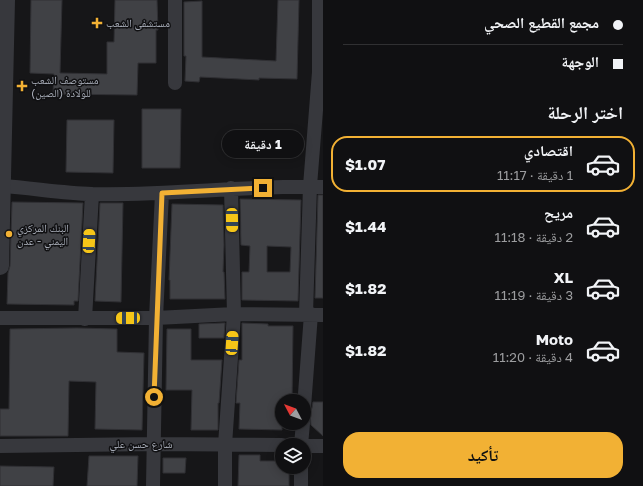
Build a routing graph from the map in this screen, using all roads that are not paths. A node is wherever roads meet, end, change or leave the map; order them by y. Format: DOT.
graph roads {
  1 [pos="6,0"];
  2 [pos="175,0"];
  3 [pos="319,0"];
  4 [pos="321,72"];
  5 [pos="175,83"];
  6 [pos="2,186"];
  7 [pos="317,186"];
  8 [pos="231,188"];
  9 [pos="162,193"];
  10 [pos="92,194"];
  11 [pos="0,266"];
  12 [pos="234,314"];
  13 [pos="313,315"];
  14 [pos="0,318"];
  15 [pos="156,318"];
  16 [pos="85,319"];
  17 [pos="305,394"];
  18 [pos="153,444"];
  19 [pos="225,445"];
  20 [pos="275,445"];
  21 [pos="311,445"];
  22 [pos="0,446"];
  23 [pos="323,446"];
  24 [pos="301,474"];
  25 [pos="153,486"];
  26 [pos="225,486"];
  27 [pos="301,486"];
  1 -- 6 [label="street"];
  2 -- 5 [label="street"];
  3 -- 4 [label="street"];
  4 -- 7 [label="street"];
  6 -- 10 [label="street"];
  6 -- 11 [label="street"];
  7 -- 8 [label="street"];
  7 -- 13 [label="street"];
  8 -- 9 [label="street"];
  8 -- 12 [label="street"];
  9 -- 10 [label="street"];
  9 -- 15 [label="street"];
  10 -- 16 [label="street"];
  12 -- 13 [label="street"];
  12 -- 15 [label="street"];
  12 -- 19 [label="street"];
  13 -- 17 [label="street"];
  14 -- 16 [label="street"];
  15 -- 16 [label="street"];
  15 -- 18 [label="street"];
  18 -- 19 [label="street, شارع حسن علي"];
  18 -- 22 [label="street, شارع حسن علي"];
  18 -- 25 [label="street"];
  19 -- 20 [label="street, شارع حسن علي"];
  19 -- 26 [label="street"];
  21 -- 23 [label="street"];
  24 -- 27 [label="street"];
}
